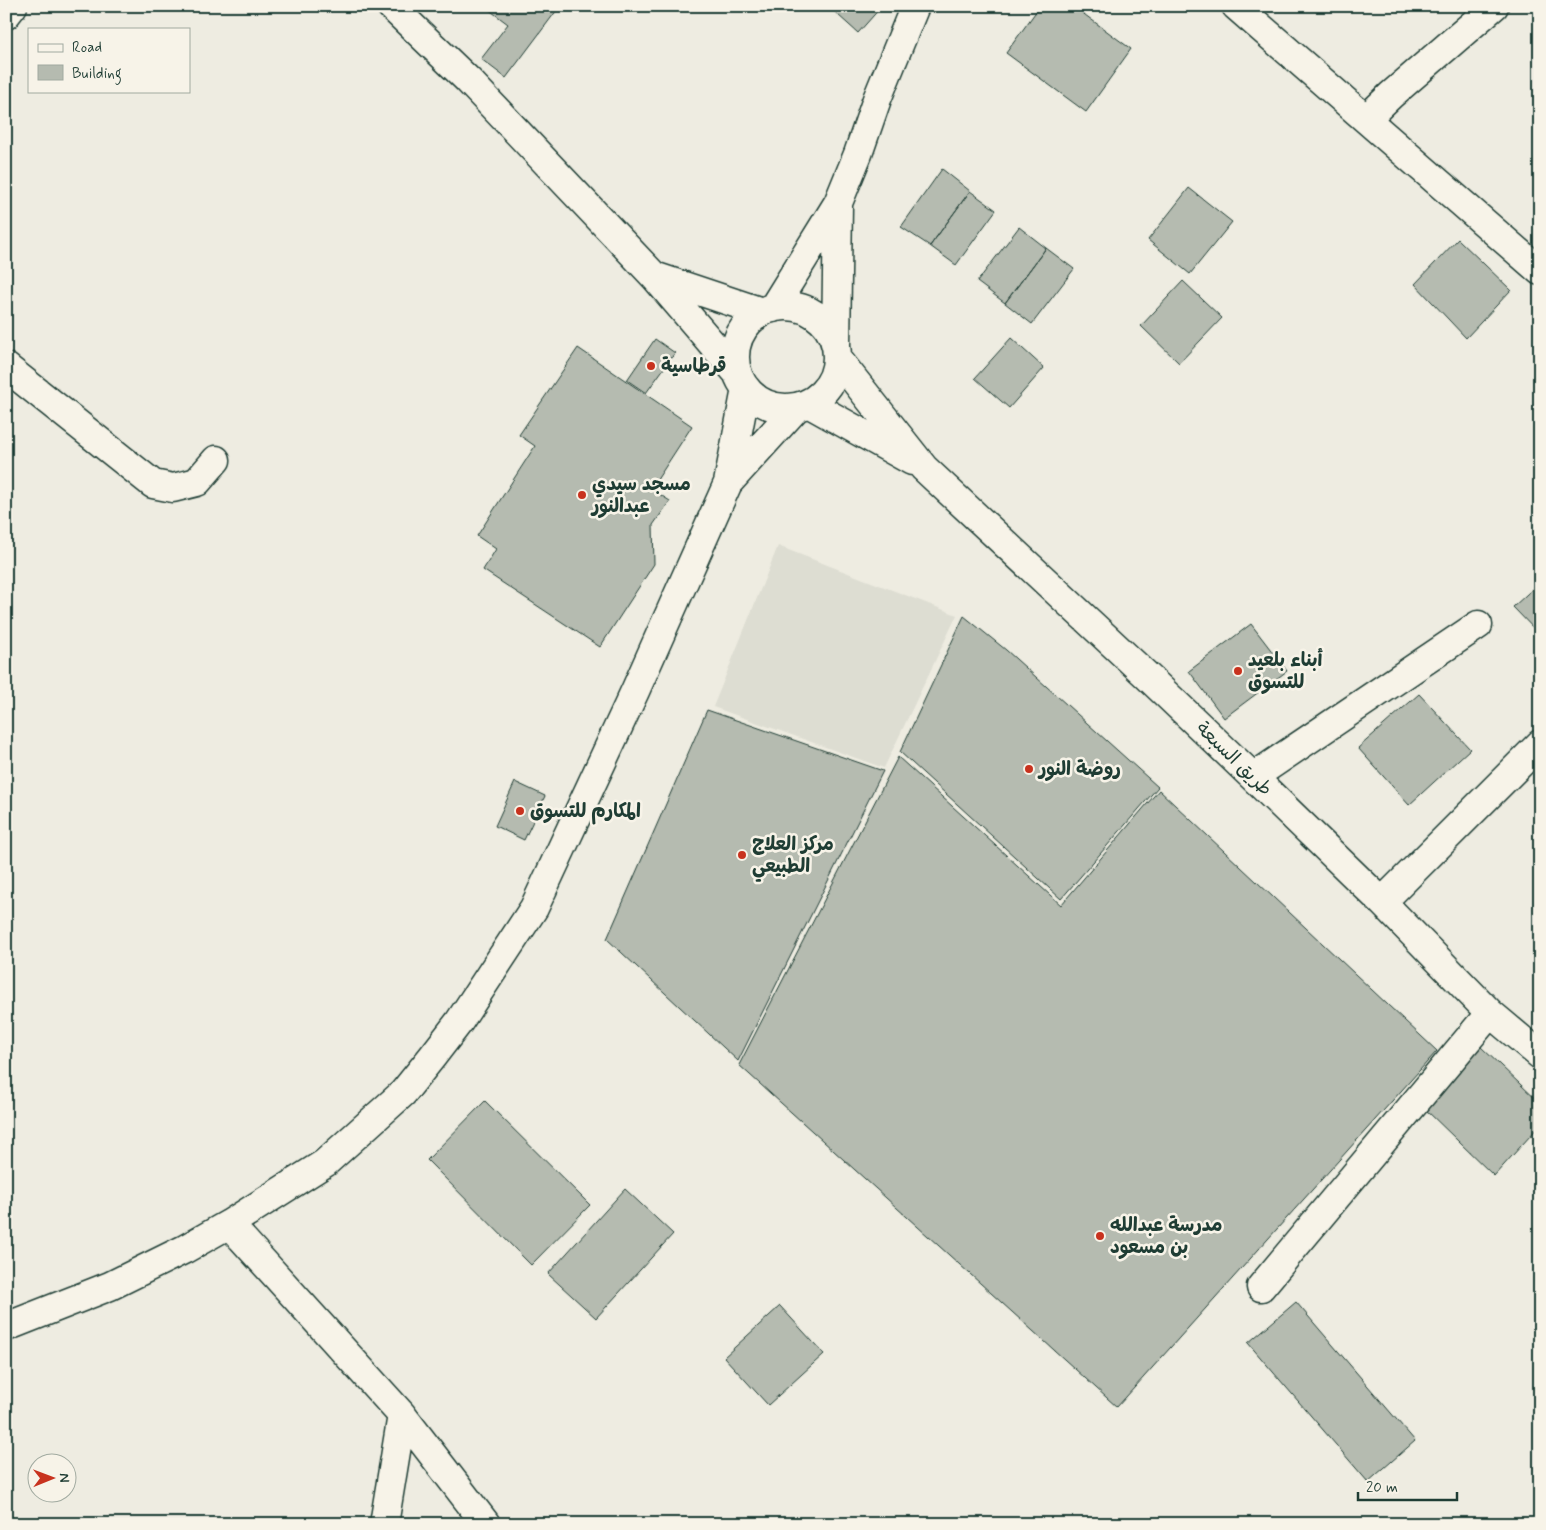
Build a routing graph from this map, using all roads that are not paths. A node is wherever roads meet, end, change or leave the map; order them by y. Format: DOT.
graph roads {
  1 [pos="13,6"];
  2 [pos="391,6"];
  3 [pos="915,6"];
  4 [pos="1236,6"];
  5 [pos="1494,6"];
  6 [pos="6,15"];
  7 [pos="1366,119"];
  8 [pos="838,203"];
  9 [pos="1540,271"];
  10 [pos="654,276"];
  11 [pos="767,310"];
  12 [pos="836,352"];
  13 [pos="6,367"];
  14 [pos="742,382"];
  15 [pos="803,405"];
  16 [pos="216,460"];
  17 [pos="924,468"];
  18 [pos="728,482"];
  19 [pos="1478,625"];
  20 [pos="1540,744"];
  21 [pos="1253,777"];
  22 [pos="1382,902"];
  23 [pos="1490,1013"];
  24 [pos="1540,1055"];
  25 [pos="229,1224"];
  26 [pos="1261,1287"];
  27 [pos="6,1326"];
  28 [pos="402,1415"];
  29 [pos="384,1524"];
  30 [pos="486,1524"];
  1 -- 6 [label="street"];
  2 -- 10 [label="street"];
  3 -- 8 [label="street"];
  4 -- 7 [label="street"];
  5 -- 7 [label="street"];
  7 -- 9 [label="street"];
  8 -- 11 [label="street"];
  8 -- 12 [label="street"];
  10 -- 11 [label="street"];
  10 -- 14 [label="street"];
  11 -- 12 [label="street"];
  11 -- 14 [label="street"];
  12 -- 15 [label="street"];
  12 -- 17 [label="street"];
  13 -- 16 [label="street"];
  14 -- 15 [label="street"];
  14 -- 18 [label="street"];
  15 -- 17 [label="street"];
  15 -- 18 [label="street"];
  17 -- 21 [label="street, طريق السبعة"];
  18 -- 25 [label="street"];
  19 -- 21 [label="street"];
  20 -- 22 [label="street"];
  21 -- 22 [label="street, طريق السبعة"];
  22 -- 23 [label="street, طريق السبعة"];
  23 -- 24 [label="street, طريق السبعة"];
  23 -- 26 [label="street"];
  25 -- 27 [label="street"];
  25 -- 28 [label="street"];
  28 -- 29 [label="street"];
  28 -- 30 [label="street"];
}
